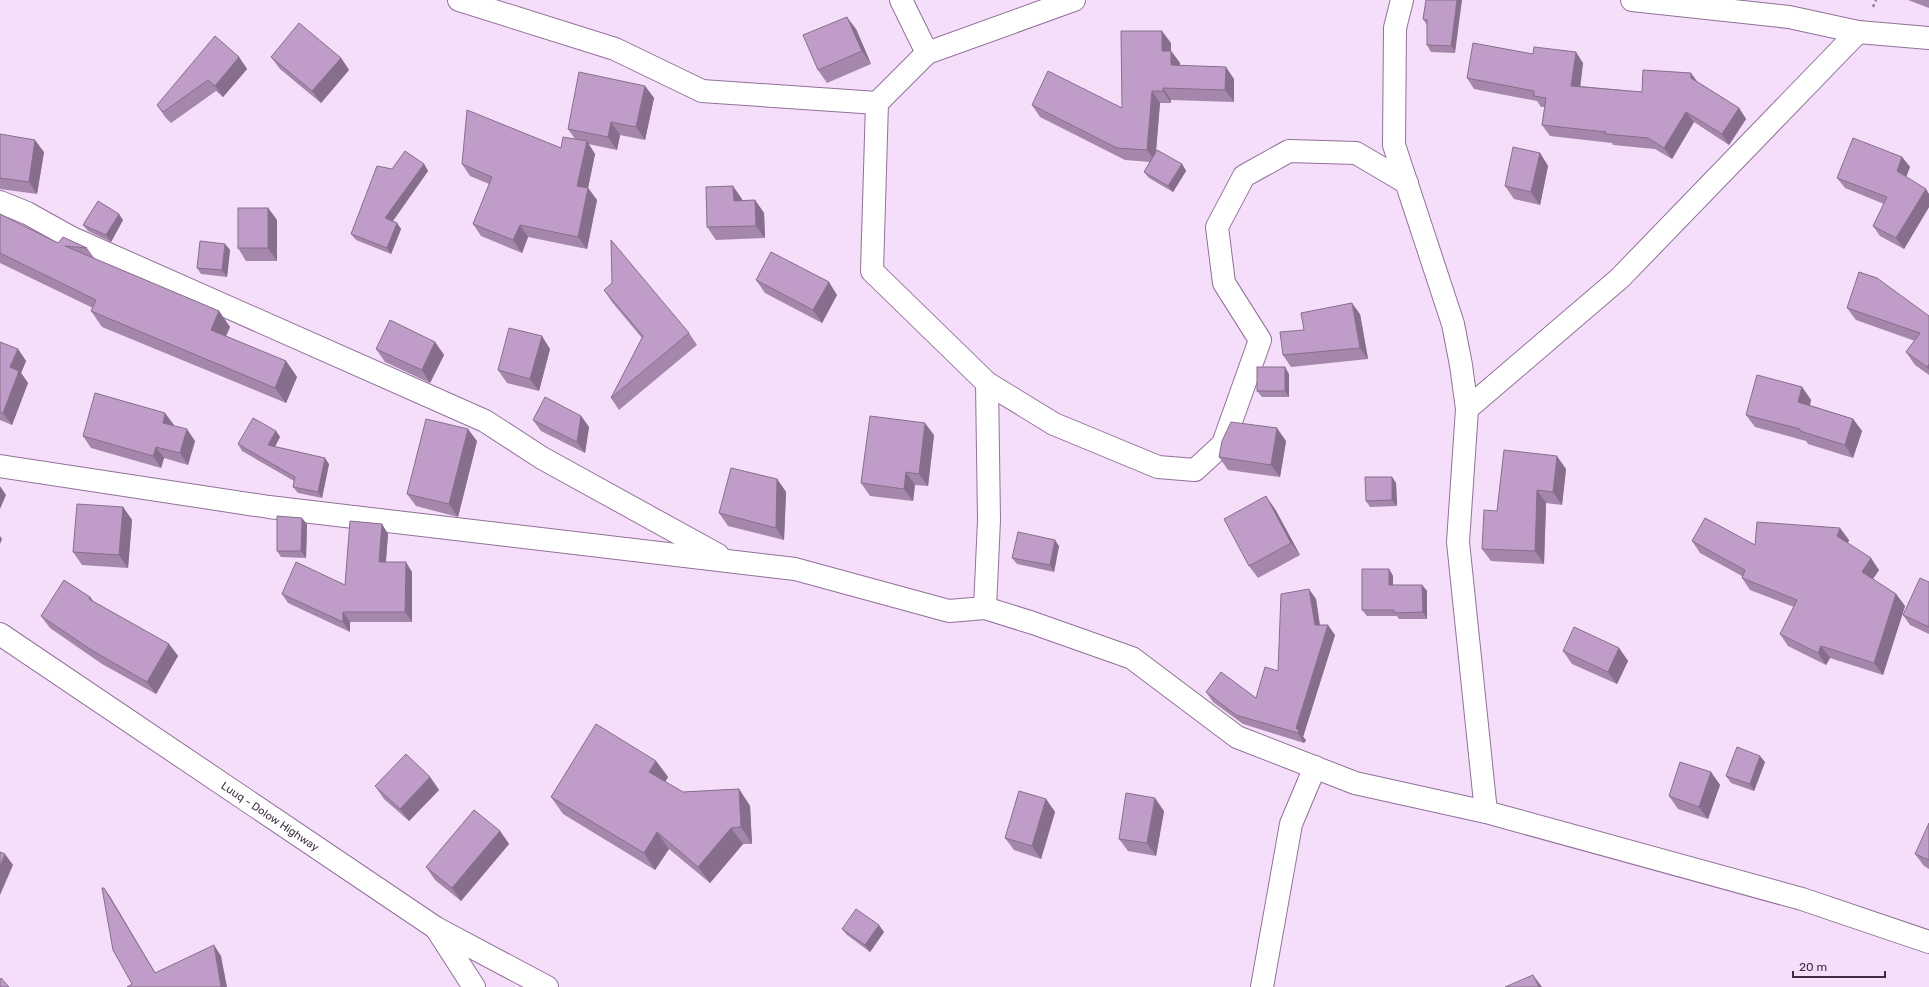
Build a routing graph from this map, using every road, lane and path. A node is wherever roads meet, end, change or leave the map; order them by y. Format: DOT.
graph roads {
  1 [pos="459,0"];
  2 [pos="901,0"];
  3 [pos="1074,0"];
  4 [pos="1402,0"];
  5 [pos="1632,0"];
  6 [pos="1858,32"];
  7 [pos="1929,38"];
  8 [pos="927,54"];
  9 [pos="877,103"];
  10 [pos="1407,183"];
  11 [pos="0,202"];
  12 [pos="987,383"];
  13 [pos="1468,409"];
  14 [pos="0,466"];
  15 [pos="728,560"];
  16 [pos="985,608"];
  17 [pos="0,634"];
  18 [pos="1315,767"];
  19 [pos="1486,812"];
  20 [pos="436,928"];
  21 [pos="1929,942"];
  22 [pos="474,987"];
  23 [pos="547,987"];
  24 [pos="1262,987"];
  1 -- 9 [label="street"];
  2 -- 8 [label="street"];
  3 -- 8 [label="street"];
  4 -- 10 [label="street"];
  5 -- 6 [label="street"];
  6 -- 7 [label="street"];
  6 -- 13 [label="street"];
  8 -- 9 [label="street"];
  9 -- 12 [label="street"];
  10 -- 12 [label="street"];
  10 -- 13 [label="street"];
  11 -- 15 [label="street"];
  12 -- 16 [label="street"];
  13 -- 19 [label="street"];
  14 -- 15 [label="street"];
  15 -- 16 [label="street"];
  16 -- 18 [label="street"];
  17 -- 20 [label="street, Luuq - Dolow Highway"];
  18 -- 19 [label="street"];
  18 -- 24 [label="street"];
  19 -- 21 [label="street"];
  20 -- 22 [label="street"];
  20 -- 23 [label="street, Luuq - Dolow Highway"];
}
